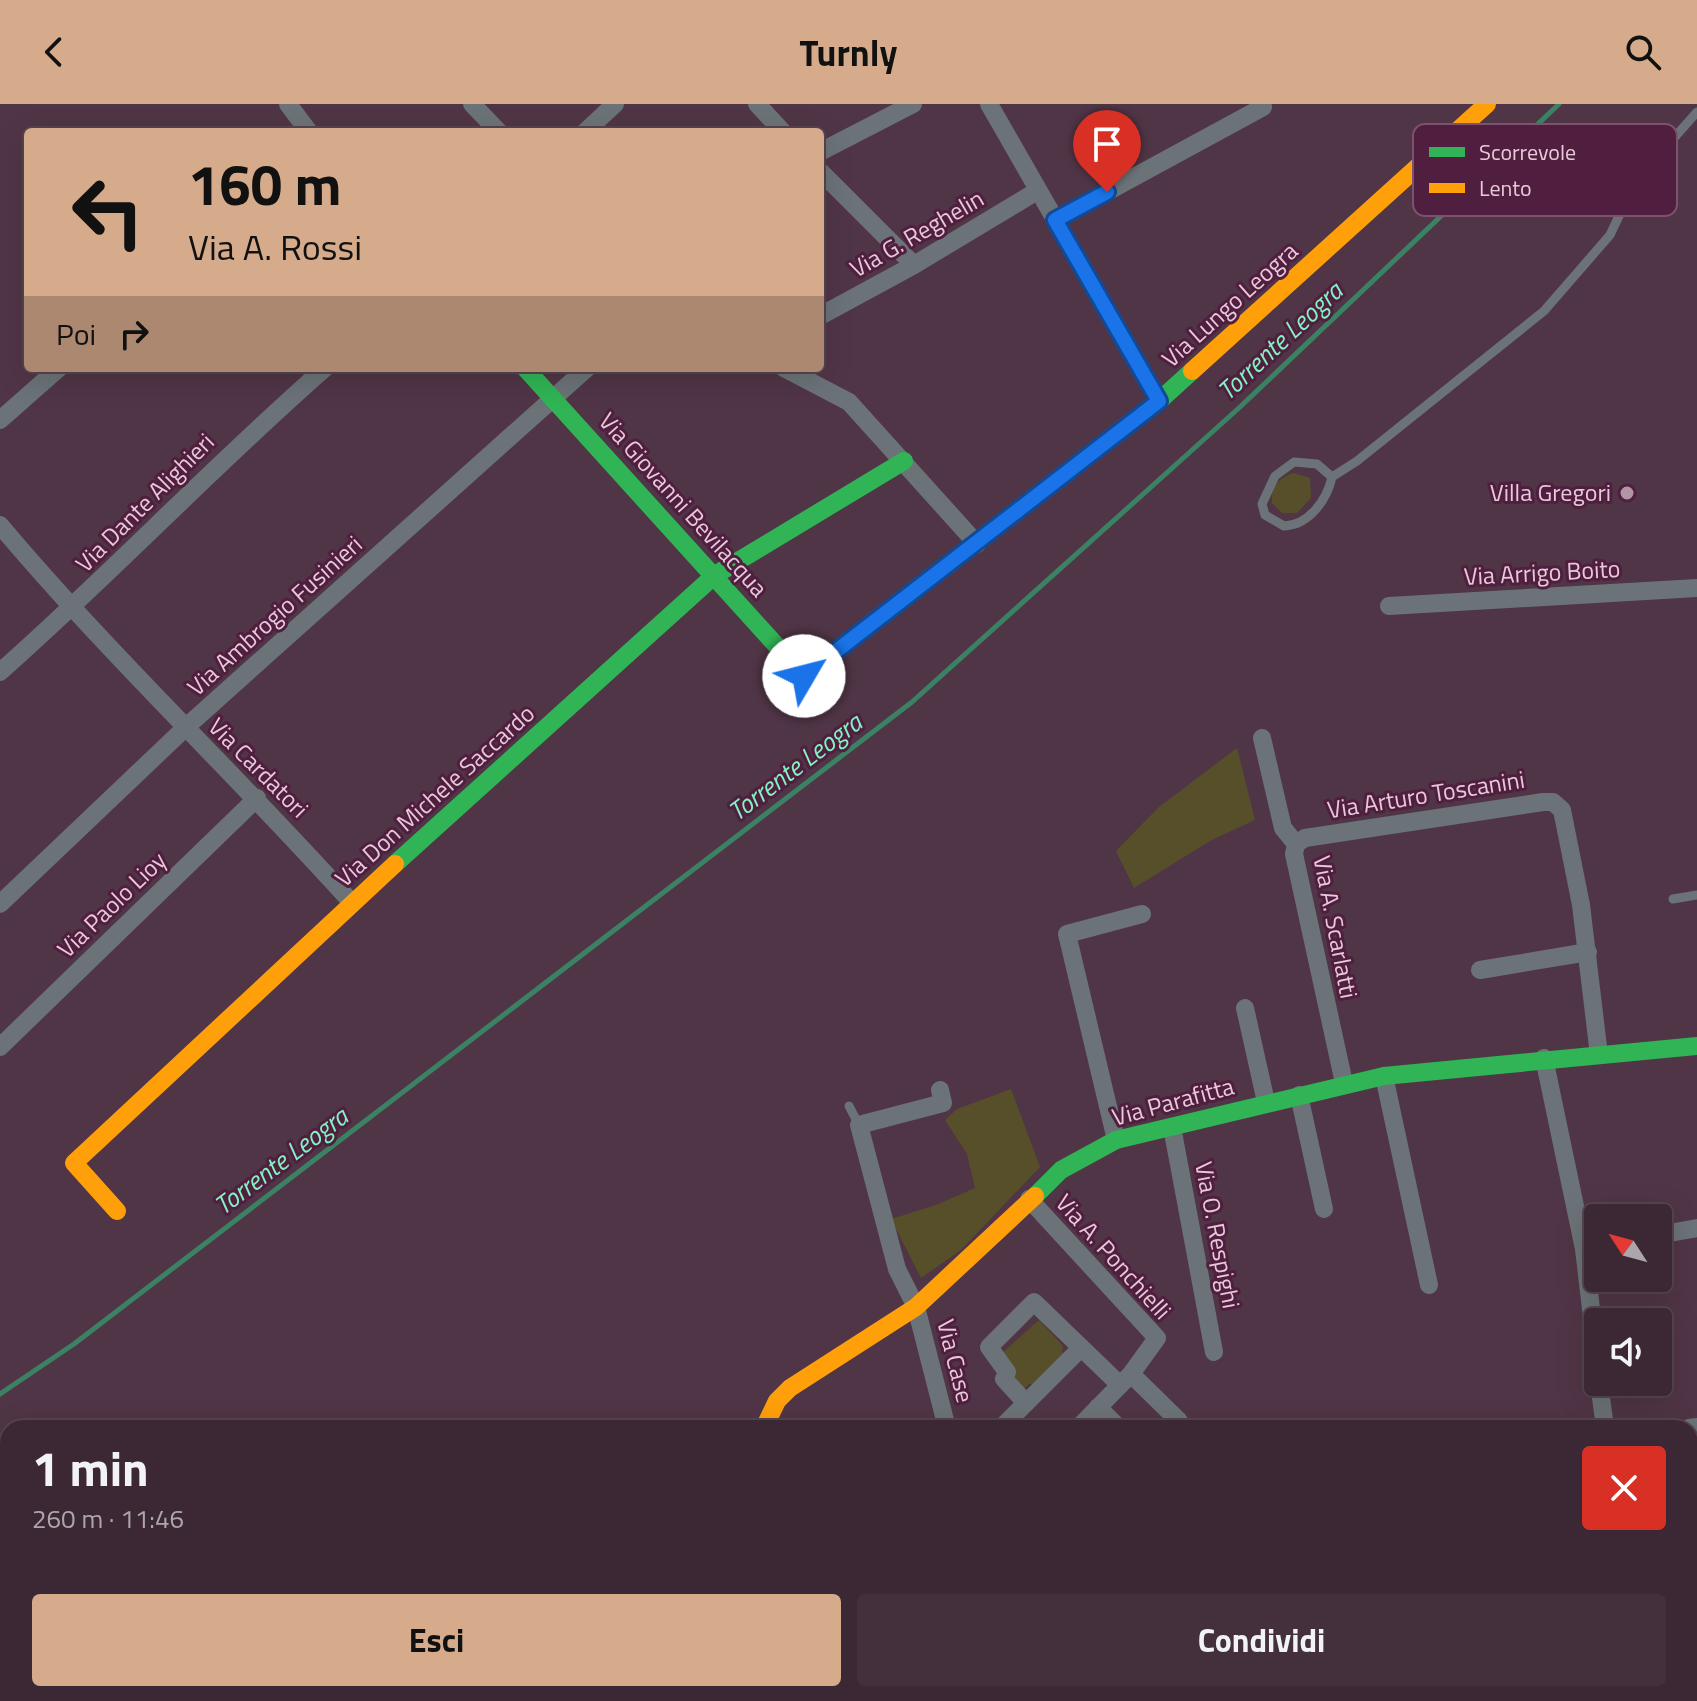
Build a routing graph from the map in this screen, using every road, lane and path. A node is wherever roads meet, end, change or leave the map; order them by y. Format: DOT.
graph roads {
  1 [pos="288,104"];
  2 [pos="472,104"];
  3 [pos="615,104"];
  4 [pos="757,104"];
  5 [pos="913,104"];
  6 [pos="989,104"];
  7 [pos="1484,105"];
  8 [pos="1263,107"];
  9 [pos="1697,112"];
  10 [pos="1463,124"];
  11 [pos="306,128"];
  12 [pos="495,128"];
  13 [pos="589,128"];
  14 [pos="779,128"];
  15 [pos="1677,135"];
  16 [pos="824,150"];
  17 [pos="1413,170"];
  18 [pos="824,175"];
  19 [pos="1037,191"];
  20 [pos="1619,216"];
  21 [pos="1055,220"];
  22 [pos="914,265"];
  23 [pos="824,314"];
  24 [pos="54,372"];
  25 [pos="320,372"];
  26 [pos="529,372"];
  27 [pos="583,372"];
  28 [pos="792,372"];
  29 [pos="554,400"];
  30 [pos="1159,401"];
  31 [pos="0,420"];
  32 [pos="904,461"];
  33 [pos="1332,477"];
  34 [pos="0,525"];
  35 [pos="977,544"];
  36 [pos="715,575"];
  37 [pos="1697,588"];
  38 [pos="1389,606"];
  39 [pos="71,610"];
  40 [pos="0,672"];
  41 [pos="804,676"];
  42 [pos="185,728"];
  43 [pos="1262,738"];
  44 [pos="257,798"];
  45 [pos="1296,844"];
  46 [pos="1697,895"];
  47 [pos="1673,899"];
  48 [pos="352,903"];
  49 [pos="0,904"];
  50 [pos="1142,914"];
  51 [pos="1588,952"];
  52 [pos="1480,970"];
  53 [pos="1245,1008"];
  54 [pos="1697,1046"];
  55 [pos="0,1047"];
  56 [pos="1599,1055"];
  57 [pos="1544,1058"];
  58 [pos="1384,1076"];
  59 [pos="1344,1083"];
  60 [pos="940,1090"];
  61 [pos="1299,1095"];
  62 [pos="1266,1102"];
  63 [pos="849,1106"];
  64 [pos="859,1125"];
  65 [pos="1172,1127"];
  66 [pos="1116,1140"];
  67 [pos="1029,1199"];
  68 [pos="1324,1209"];
  69 [pos="117,1211"];
  70 [pos="1584,1219"];
  71 [pos="1697,1228"];
  72 [pos="1672,1232"];
  73 [pos="1429,1285"];
  74 [pos="916,1307"];
  75 [pos="1081,1348"];
  76 [pos="1214,1352"];
  77 [pos="1125,1379"];
  78 [pos="1601,1396"];
  79 [pos="1026,1403"];
  80 [pos="1098,1407"];
  81 [pos="768,1420"];
  82 [pos="945,1420"];
  83 [pos="1009,1420"];
  84 [pos="1086,1420"];
  85 [pos="1111,1420"];
  86 [pos="1178,1420"];
  87 [pos="1604,1420"];
  1 -- 11 [label="street"];
  2 -- 12 [label="street"];
  3 -- 13 [label="street"];
  4 -- 14 [label="street"];
  5 -- 16 [label="street"];
  6 -- 19 [label="street"];
  7 -- 10 [label="street, Via Lungo Leogra"];
  8 -- 21 [label="street"];
  9 -- 15 [label="lane"];
  17 -- 30 [label="street, Via Lungo Leogra"];
  18 -- 22 [label="street"];
  19 -- 21 [label="street"];
  19 -- 22 [label="street, Via G. Reghelin"];
  20 -- 33 [label="lane"];
  21 -- 30 [label="street"];
  22 -- 23 [label="street, Via G. Reghelin"];
  24 -- 31 [label="street"];
  25 -- 39 [label="street, Via Dante Alighieri"];
  26 -- 29 [label="street, Via Giovanni Bevilacqua"];
  27 -- 29 [label="street, Via Ambrogio Fusinieri"];
  28 -- 32 [label="street"];
  29 -- 36 [label="street, Via Giovanni Bevilacqua"];
  29 -- 42 [label="street, Via Ambrogio Fusinieri"];
  30 -- 35 [label="street, Via Lungo Leogra"];
  32 -- 35 [label="street"];
  32 -- 36 [label="street, Via Don Michele Saccardo"];
  33 -- 33 [label="lane"];
  34 -- 39 [label="street, Via Cardatori"];
  35 -- 41 [label="street, Via Lungo Leogra"];
  36 -- 41 [label="street, Via Giovanni Bevilacqua"];
  36 -- 48 [label="street, Via Don Michele Saccardo"];
  37 -- 38 [label="street, Via Arrigo Boito"];
  39 -- 40 [label="street, Via Dante Alighieri"];
  39 -- 42 [label="street, Via Cardatori"];
  42 -- 44 [label="street, Via Cardatori"];
  42 -- 49 [label="street, Via Ambrogio Fusinieri"];
  43 -- 45 [label="street, Via A. Scarlatti"];
  44 -- 48 [label="street, Via Cardatori"];
  44 -- 55 [label="street, Via Paolo Lioy"];
  45 -- 51 [label="street, Via Arturo Toscanini"];
  45 -- 59 [label="street, Via A. Scarlatti"];
  46 -- 47 [label="lane"];
  48 -- 69 [label="street, Via Don Michele Saccardo"];
  50 -- 66 [label="street"];
  51 -- 52 [label="street"];
  51 -- 56 [label="street, Via Arturo Toscanini"];
  53 -- 62 [label="street"];
  54 -- 56 [label="street, Via Parafitta"];
  56 -- 57 [label="street, Via Parafitta"];
  57 -- 58 [label="street, Via Parafitta"];
  57 -- 70 [label="street"];
  58 -- 59 [label="street, Via Parafitta"];
  58 -- 73 [label="street"];
  59 -- 61 [label="street, Via Parafitta"];
  60 -- 64 [label="street"];
  61 -- 62 [label="street, Via Parafitta"];
  61 -- 68 [label="street"];
  62 -- 65 [label="street, Via Parafitta"];
  63 -- 64 [label="lane"];
  64 -- 74 [label="street, Via Case"];
  65 -- 66 [label="street, Via Parafitta"];
  65 -- 76 [label="street, Via O. Respighi"];
  66 -- 67 [label="street, Via Parafitta"];
  67 -- 74 [label="street, Via Parafitta"];
  67 -- 77 [label="street, Via A. Ponchielli"];
  71 -- 72 [label="street"];
  74 -- 81 [label="street, Via Parafitta"];
  74 -- 82 [label="street, Via Case"];
  75 -- 77 [label="street"];
  75 -- 79 [label="street"];
  75 -- 79 [label="street"];
  77 -- 80 [label="street"];
  77 -- 86 [label="street"];
  78 -- 87 [label="street"];
  79 -- 83 [label="street"];
  80 -- 84 [label="street"];
  80 -- 85 [label="street"];
}
